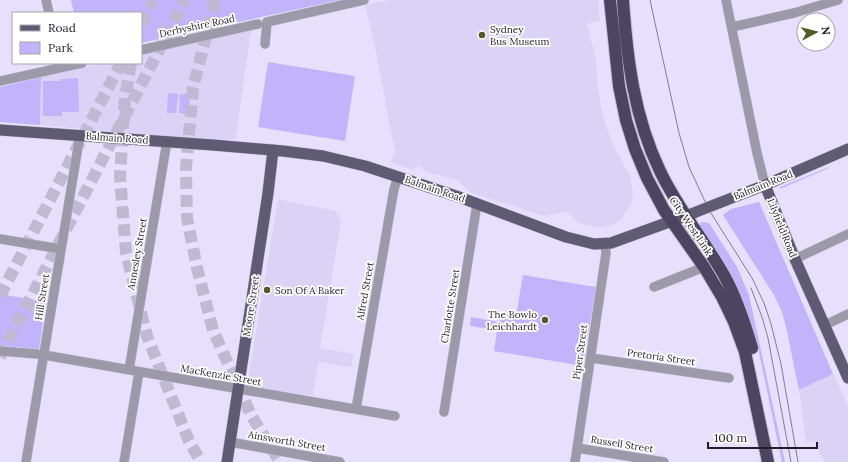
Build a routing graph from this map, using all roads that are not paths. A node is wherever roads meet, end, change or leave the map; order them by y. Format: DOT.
graph roads {
  1 [pos="46,0"];
  2 [pos="364,0"];
  3 [pos="610,0"];
  4 [pos="623,0"];
  5 [pos="726,0"];
  6 [pos="838,0"];
  7 [pos="49,12"];
  8 [pos="258,24"];
  9 [pos="732,27"];
  10 [pos="265,44"];
  11 [pos="142,50"];
  12 [pos="72,64"];
  13 [pos="61,65"];
  14 [pos="0,81"];
  15 [pos="0,130"];
  16 [pos="80,136"];
  17 [pos="167,141"];
  18 [pos="848,149"];
  19 [pos="274,150"];
  20 [pos="398,177"];
  21 [pos="765,185"];
  22 [pos="477,204"];
  23 [pos="691,214"];
  24 [pos="672,222"];
  25 [pos="848,234"];
  26 [pos="0,239"];
  27 [pos="605,244"];
  28 [pos="61,249"];
  29 [pos="795,259"];
  30 [pos="704,266"];
  31 [pos="654,287"];
  32 [pos="848,314"];
  33 [pos="825,325"];
  34 [pos="0,351"];
  35 [pos="40,355"];
  36 [pos="591,358"];
  37 [pos="129,370"];
  38 [pos="139,372"];
  39 [pos="729,378"];
  40 [pos="848,378"];
  41 [pos="238,389"];
  42 [pos="356,409"];
  43 [pos="444,412"];
  44 [pos="395,416"];
  45 [pos="230,442"];
  46 [pos="577,448"];
  47 [pos="26,462"];
  48 [pos="124,462"];
  49 [pos="227,462"];
  50 [pos="340,462"];
  51 [pos="575,462"];
  52 [pos="664,462"];
  53 [pos="768,462"];
  54 [pos="777,462"];
  1 -- 7 [label="street"];
  2 -- 10 [label="street"];
  3 -- 24 [label="highway, City West Link"];
  4 -- 23 [label="highway, City West Link"];
  5 -- 9 [label="street, Lilyfield Road"];
  6 -- 9 [label="street"];
  8 -- 11 [label="street, Derbyshire Road"];
  9 -- 21 [label="street, Lilyfield Road"];
  12 -- 13 [label="street"];
  13 -- 14 [label="street"];
  15 -- 16 [label="main road, Balmain Road"];
  16 -- 17 [label="main road, Balmain Road"];
  16 -- 28 [label="street, Hill Street"];
  17 -- 19 [label="main road, Balmain Road"];
  17 -- 37 [label="street, Annesley Street"];
  18 -- 21 [label="main road, Balmain Road"];
  19 -- 20 [label="main road, Balmain Road"];
  19 -- 41 [label="main road, Moore Street"];
  20 -- 22 [label="main road, Balmain Road"];
  20 -- 42 [label="street, Alfred Street"];
  21 -- 23 [label="main road, Balmain Road, bridge"];
  21 -- 29 [label="main road, Lilyfield Road"];
  22 -- 27 [label="main road, Balmain Road"];
  22 -- 43 [label="street, Charlotte Street"];
  23 -- 24 [label="main road, Balmain Road"];
  23 -- 54 [label="highway, City West Link"];
  24 -- 27 [label="main road, Balmain Road"];
  24 -- 30 [label="highway, City West Link"];
  25 -- 29 [label="street"];
  26 -- 28 [label="street"];
  27 -- 36 [label="street, Piper Street"];
  28 -- 35 [label="street, Hill Street"];
  29 -- 33 [label="main road, Lilyfield Road"];
  30 -- 31 [label="street"];
  30 -- 53 [label="highway, City West Link"];
  32 -- 33 [label="street"];
  33 -- 40 [label="main road, Lilyfield Road"];
  34 -- 35 [label="street, MacKenzie Street"];
  35 -- 37 [label="street, MacKenzie Street"];
  35 -- 47 [label="street, Hill Street"];
  36 -- 39 [label="street, Pretoria Street"];
  36 -- 46 [label="street, Piper Street"];
  37 -- 38 [label="street, MacKenzie Street"];
  38 -- 41 [label="street, MacKenzie Street"];
  38 -- 48 [label="street"];
  41 -- 42 [label="street, MacKenzie Street"];
  41 -- 45 [label="main road, Moore Street"];
  42 -- 44 [label="street, MacKenzie Street"];
  45 -- 49 [label="main road, Moore Street"];
  45 -- 50 [label="street, Ainsworth Street"];
  46 -- 51 [label="street, Piper Street"];
  46 -- 52 [label="street, Russell Street"];
}
